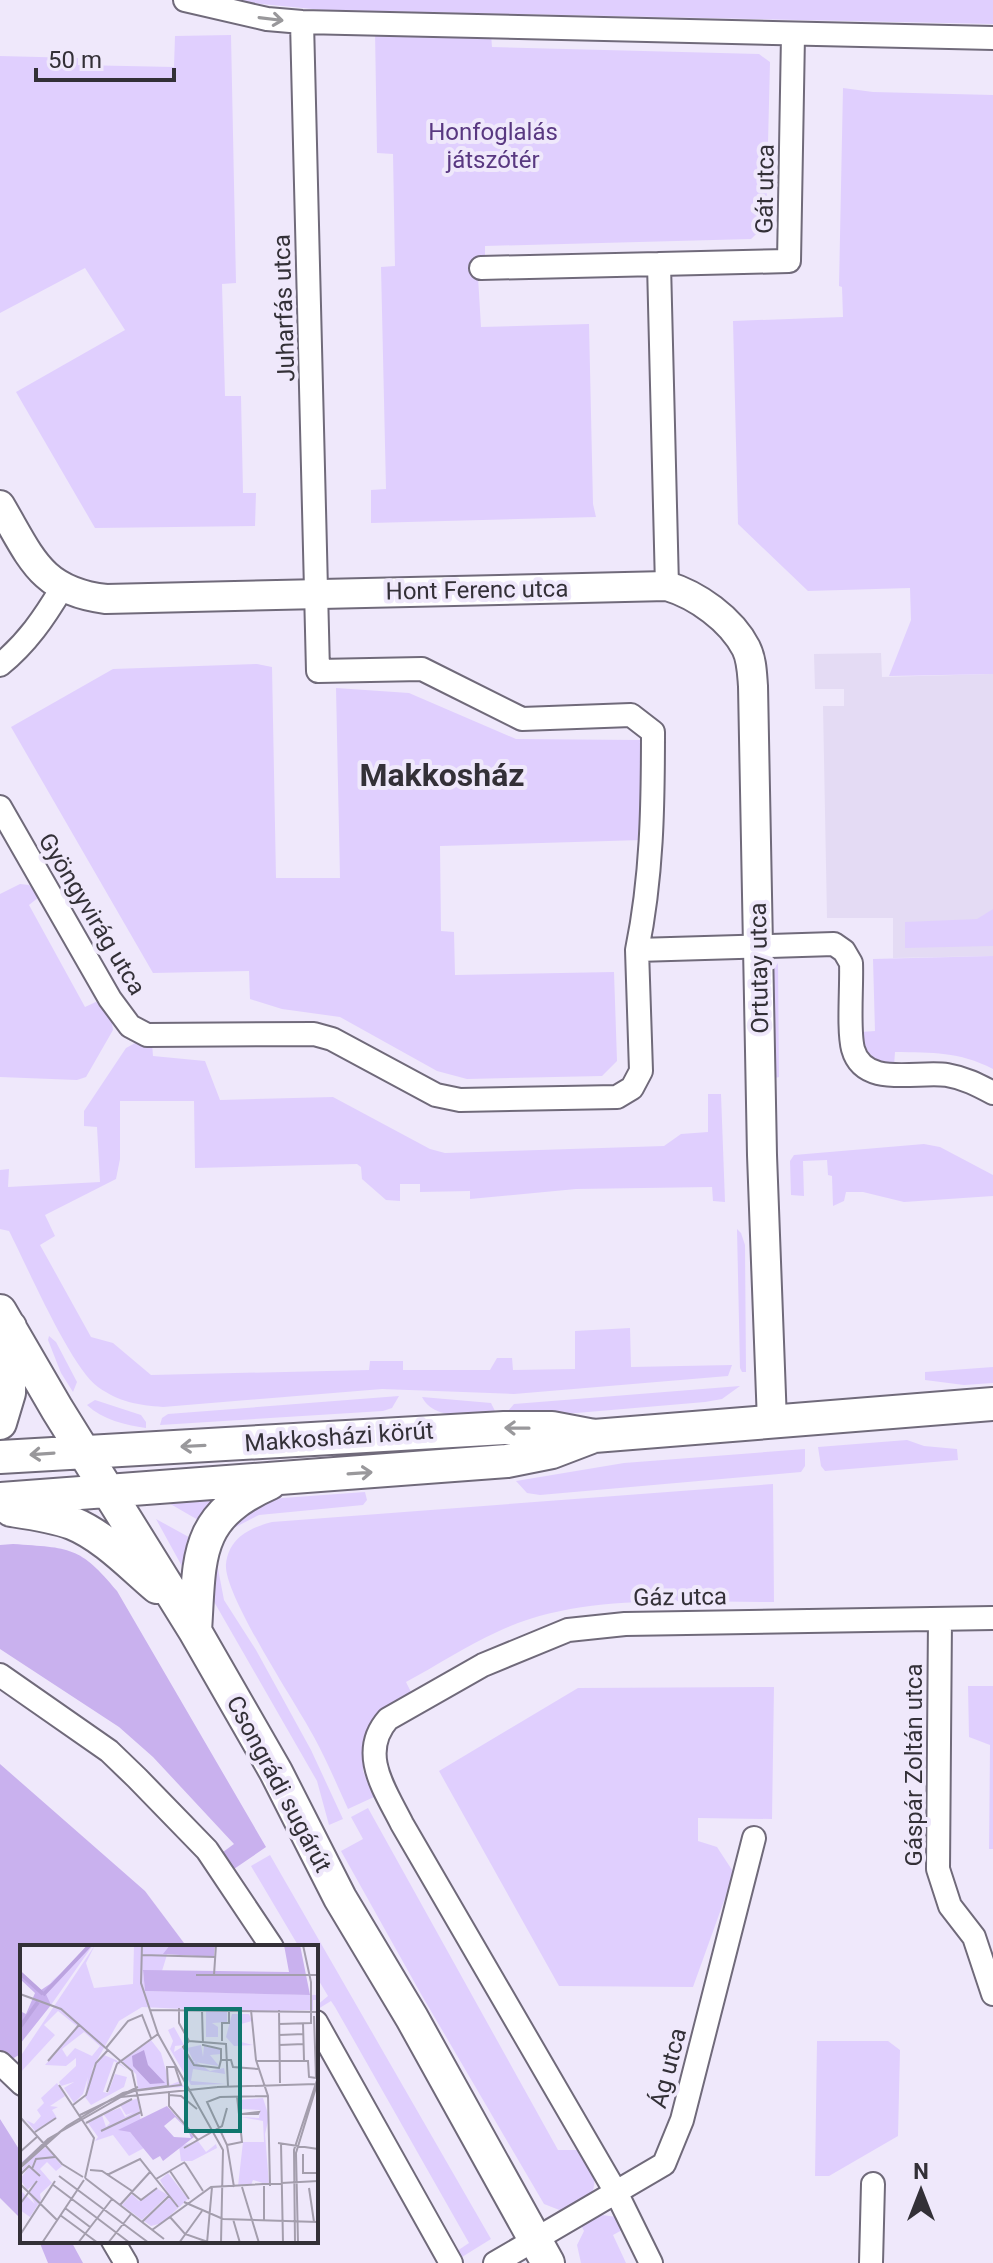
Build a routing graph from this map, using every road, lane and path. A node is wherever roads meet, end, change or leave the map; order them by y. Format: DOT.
graph roads {
  1 [pos="185,0"];
  2 [pos="302,22"];
  3 [pos="793,35"];
  4 [pos="993,38"];
  5 [pos="659,264"];
  6 [pos="481,268"];
  7 [pos="0,505"];
  8 [pos="636,586"];
  9 [pos="667,586"];
  10 [pos="62,588"];
  11 [pos="317,593"];
  12 [pos="0,665"];
  13 [pos="0,807"];
  14 [pos="759,946"];
  15 [pos="637,950"];
  16 [pos="993,1093"];
  17 [pos="5,1319"];
  18 [pos="993,1404"];
  19 [pos="772,1422"];
  20 [pos="0,1423"];
  21 [pos="594,1436"];
  22 [pos="84,1452"];
  23 [pos="0,1457"];
  24 [pos="282,1479"];
  25 [pos="108,1491"];
  26 [pos="0,1499"];
  27 [pos="0,1509"];
  28 [pos="187,1618"];
  29 [pos="993,1618"];
  30 [pos="940,1619"];
  31 [pos="0,1675"];
  32 [pos="754,1838"];
  33 [pos="983,1941"];
  34 [pos="271,1945"];
  35 [pos="993,1994"];
  36 [pos="318,2026"];
  37 [pos="0,2063"];
  38 [pos="20,2082"];
  39 [pos="873,2184"];
  40 [pos="617,2194"];
  41 [pos="114,2243"];
  42 [pos="542,2250"];
  43 [pos="126,2263"];
  44 [pos="451,2263"];
  45 [pos="495,2263"];
  46 [pos="651,2263"];
  47 [pos="871,2263"];
  1 -- 2 [label="street, one-way"];
  2 -- 3 [label="street"];
  2 -- 11 [label="street, Juharfás utca"];
  3 -- 4 [label="street"];
  3 -- 5 [label="street, Gát utca"];
  5 -- 6 [label="street, Gát utca"];
  5 -- 9 [label="street"];
  7 -- 10 [label="street"];
  8 -- 9 [label="street, Ortutay utca"];
  8 -- 11 [label="street, Hont Ferenc utca"];
  9 -- 14 [label="street, Ortutay utca"];
  10 -- 11 [label="street, Hont Ferenc utca"];
  10 -- 12 [label="street"];
  11 -- 15 [label="street"];
  13 -- 15 [label="street, Gyöngyvirág utca"];
  14 -- 15 [label="street"];
  14 -- 16 [label="street"];
  14 -- 19 [label="street, Ortutay utca"];
  17 -- 20 [label="main road"];
  17 -- 22 [label="main road, Csongrádi sugárút"];
  18 -- 19 [label="main road, Makkosházi körút"];
  19 -- 21 [label="main road, Makkosházi körút"];
  21 -- 22 [label="main road, Makkosházi körút, one-way"];
  24 -- 21 [label="main road, Makkosházi körút, one-way"];
  22 -- 23 [label="main road, Makkosházi körút, one-way"];
  22 -- 25 [label="main road, Csongrádi sugárút"];
  24 -- 25 [label="main road, Makkosházi körút"];
  24 -- 28 [label="main road"];
  25 -- 26 [label="main road, Makkosházi körút"];
  25 -- 28 [label="main road, Csongrádi sugárút"];
  27 -- 28 [label="main road"];
  28 -- 42 [label="main road, Csongrádi sugárút"];
  29 -- 30 [label="street, Gáz utca"];
  30 -- 33 [label="street, Gáspár Zoltán utca"];
  30 -- 40 [label="street, Gáz utca"];
  31 -- 34 [label="street"];
  32 -- 40 [label="street, Ág utca"];
  33 -- 35 [label="street, Gáspár Zoltán utca"];
  36 -- 44 [label="street"];
  37 -- 38 [label="street"];
  39 -- 47 [label="street"];
  40 -- 42 [label="street, Ág utca"];
  40 -- 46 [label="street"];
  41 -- 43 [label="street"];
  42 -- 45 [label="street, Ág utca"];
}
